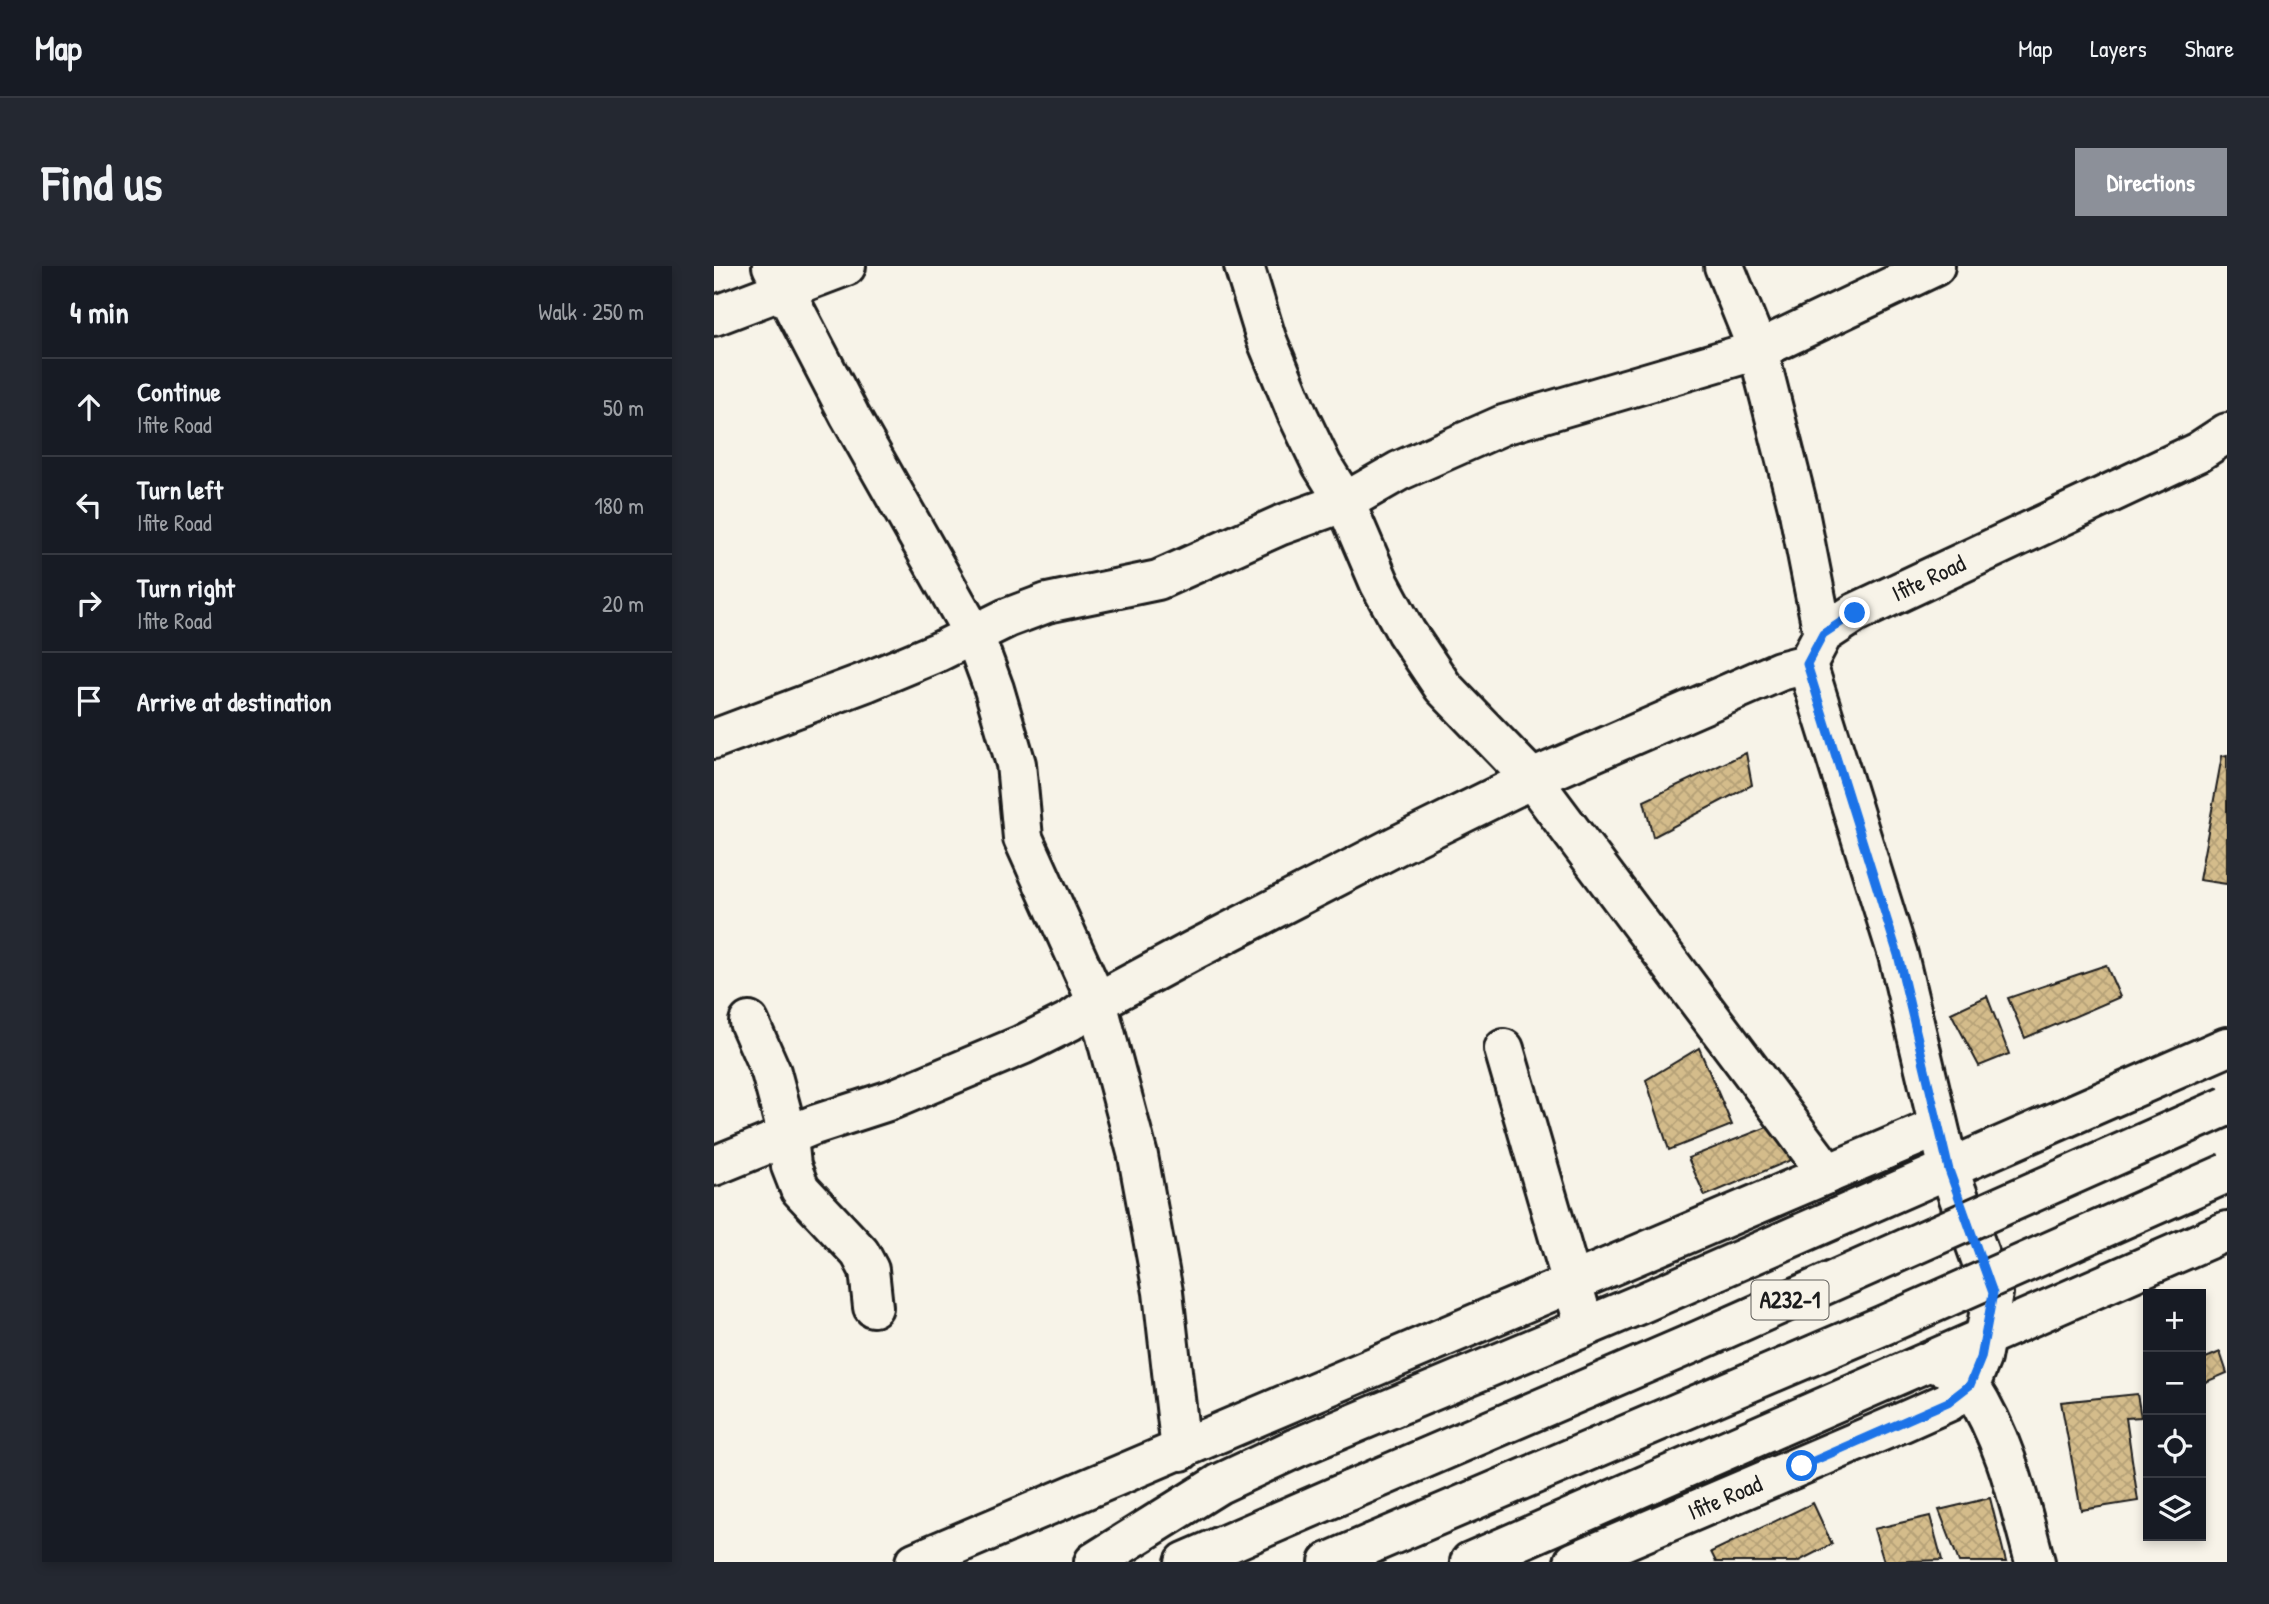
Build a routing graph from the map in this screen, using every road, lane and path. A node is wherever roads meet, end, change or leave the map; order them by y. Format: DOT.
graph roads {
  1 [pos="846,266"];
  2 [pos="1244,266"];
  3 [pos="1724,266"];
  4 [pos="1935,266"];
  5 [pos="778,277"];
  6 [pos="714,316"];
  7 [pos="1758,350"];
  8 [pos="2227,433"];
  9 [pos="1345,502"];
  10 [pos="974,635"];
  11 [pos="1815,649"];
  12 [pos="714,739"];
  13 [pos="1532,779"];
  14 [pos="1097,1002"];
  15 [pos="749,1022"];
  16 [pos="2227,1047"];
  17 [pos="1504,1049"];
  18 [pos="2227,1106"];
  19 [pos="1938,1127"];
  20 [pos="788,1136"];
  21 [pos="714,1166"];
  22 [pos="1949,1170"];
  23 [pos="2227,1173"];
  24 [pos="1828,1174"];
  25 [pos="2227,1231"];
  26 [pos="1572,1284"];
  27 [pos="1993,1293"];
  28 [pos="873,1307"];
  29 [pos="2037,1314"];
  30 [pos="1585,1327"];
  31 [pos="1985,1338"];
  32 [pos="1930,1362"];
  33 [pos="1970,1385"];
  34 [pos="1181,1451"];
  35 [pos="915,1562"];
  36 [pos="1094,1562"];
  37 [pos="1185,1562"];
  38 [pos="1329,1562"];
  39 [pos="1470,1562"];
  40 [pos="1574,1562"];
  41 [pos="2035,1562"];
  1 -- 5 [label="main road"];
  2 -- 9 [label="main road"];
  3 -- 7 [label="main road"];
  4 -- 7 [label="main road"];
  5 -- 6 [label="main road"];
  5 -- 10 [label="main road"];
  7 -- 9 [label="main road"];
  7 -- 11 [label="main road"];
  8 -- 11 [label="main road, Ifite Road"];
  9 -- 10 [label="main road"];
  9 -- 13 [label="main road"];
  10 -- 12 [label="main road"];
  10 -- 14 [label="main road"];
  11 -- 13 [label="main road, Ifite Road"];
  11 -- 19 [label="main road"];
  13 -- 14 [label="main road, Ifite Road"];
  13 -- 24 [label="main road"];
  14 -- 20 [label="main road, Ifite Road"];
  14 -- 34 [label="main road"];
  15 -- 20 [label="main road"];
  16 -- 22 [label="main road"];
  17 -- 26 [label="main road"];
  18 -- 37 [label="main road, A232-1, bridge"];
  19 -- 22 [label="main road"];
  19 -- 24 [label="main road"];
  20 -- 21 [label="main road, Ifite Road"];
  20 -- 28 [label="main road"];
  22 -- 27 [label="main road"];
  22 -- 30 [label="main road"];
  23 -- 38 [label="main road, A232-1, bridge"];
  24 -- 26 [label="main road"];
  25 -- 29 [label="main road"];
  26 -- 30 [label="main road"];
  26 -- 34 [label="main road"];
  27 -- 29 [label="main road"];
  27 -- 31 [label="main road"];
  29 -- 31 [label="main road"];
  30 -- 36 [label="main road"];
  31 -- 32 [label="main road"];
  31 -- 33 [label="main road"];
  32 -- 33 [label="main road"];
  32 -- 39 [label="main road"];
  33 -- 40 [label="main road, Ifite Road"];
  33 -- 41 [label="main road"];
  34 -- 35 [label="main road"];
}
